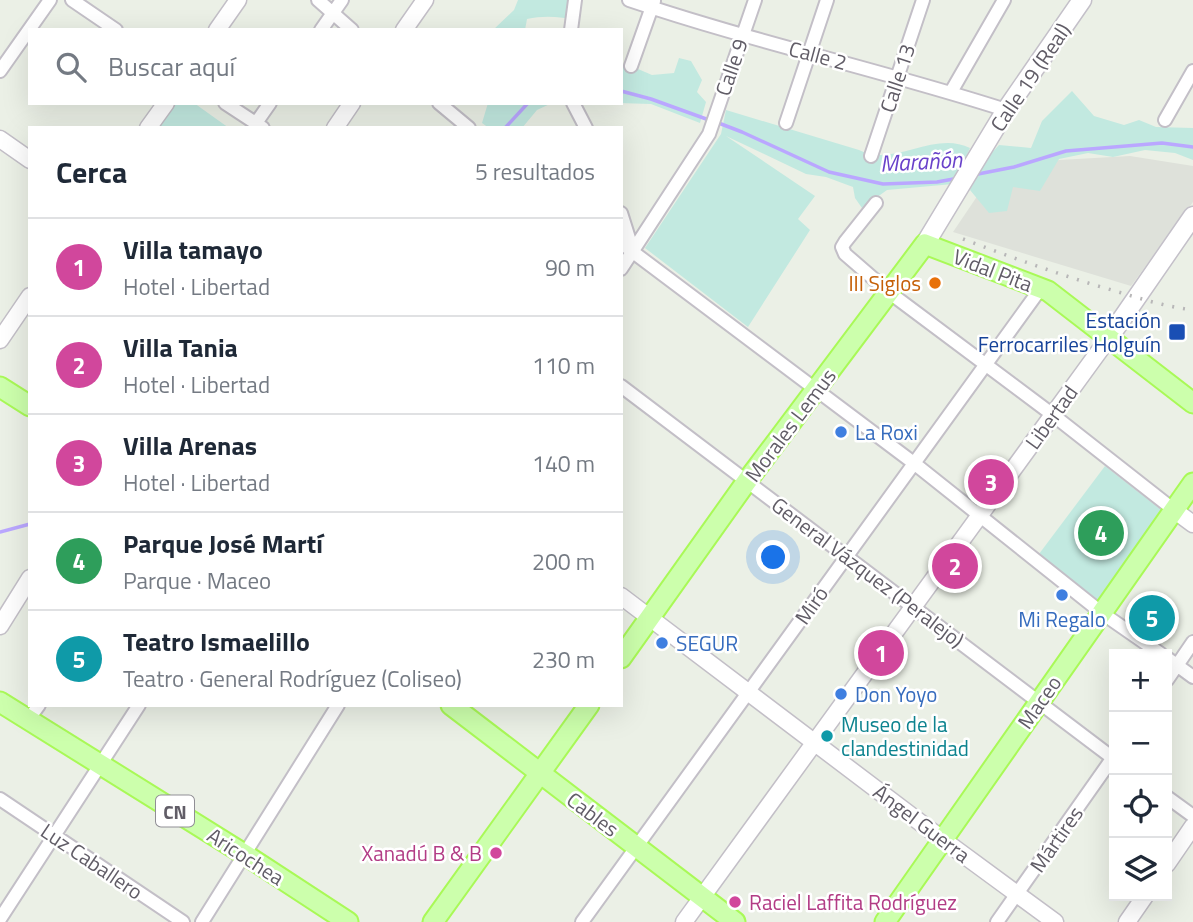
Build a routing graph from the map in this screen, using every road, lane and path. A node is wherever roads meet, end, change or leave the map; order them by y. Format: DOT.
graph roads {
  1 [pos="50,0"];
  2 [pos="72,0"];
  3 [pos="238,0"];
  4 [pos="318,0"];
  5 [pos="342,0"];
  6 [pos="425,0"];
  7 [pos="575,0"];
  8 [pos="629,0"];
  9 [pos="755,0"];
  10 [pos="827,0"];
  11 [pos="923,0"];
  12 [pos="1004,0"];
  13 [pos="1075,2"];
  14 [pos="653,4"];
  15 [pos="333,13"];
  16 [pos="30,28"];
  17 [pos="113,28"];
  18 [pos="218,28"];
  19 [pos="322,28"];
  20 [pos="350,28"];
  21 [pos="405,28"];
  22 [pos="571,28"];
  23 [pos="28,31"];
  24 [pos="741,34"];
  25 [pos="809,52"];
  26 [pos="631,66"];
  27 [pos="0,71"];
  28 [pos="1193,71"];
  29 [pos="897,76"];
  30 [pos="951,92"];
  31 [pos="165,105"];
  32 [pos="228,105"];
  33 [pos="269,105"];
  34 [pos="351,105"];
  35 [pos="441,105"];
  36 [pos="574,105"];
  37 [pos="1006,110"];
  38 [pos="1166,120"];
  39 [pos="786,123"];
  40 [pos="259,125"];
  41 [pos="149,126"];
  42 [pos="336,126"];
  43 [pos="467,126"];
  44 [pos="585,126"];
  45 [pos="0,139"];
  46 [pos="871,156"];
  47 [pos="28,159"];
  48 [pos="956,190"];
  49 [pos="876,203"];
  50 [pos="1193,216"];
  51 [pos="623,220"];
  52 [pos="623,244"];
  53 [pos="925,244"];
  54 [pos="633,252"];
  55 [pos="623,266"];
  56 [pos="1041,288"];
  57 [pos="890,293"];
  58 [pos="28,299"];
  59 [pos="1108,339"];
  60 [pos="0,340"];
  61 [pos="986,365"];
  62 [pos="0,387"];
  63 [pos="623,388"];
  64 [pos="817,390"];
  65 [pos="1193,403"];
  66 [pos="28,405"];
  67 [pos="1053,415"];
  68 [pos="915,464"];
  69 [pos="747,481"];
  70 [pos="1193,483"];
  71 [pos="1174,510"];
  72 [pos="979,514"];
  73 [pos="1193,524"];
  74 [pos="846,555"];
  75 [pos="28,581"];
  76 [pos="623,597"];
  77 [pos="914,606"];
  78 [pos="1102,613"];
  79 [pos="650,617"];
  80 [pos="0,626"];
  81 [pos="1193,642"];
  82 [pos="1154,649"];
  83 [pos="623,655"];
  84 [pos="1172,662"];
  85 [pos="1193,677"];
  86 [pos="750,692"];
  87 [pos="0,702"];
  88 [pos="1038,703"];
  89 [pos="138,707"];
  90 [pos="337,707"];
  91 [pos="454,707"];
  92 [pos="588,707"];
  93 [pos="34,713"];
  94 [pos="816,742"];
  95 [pos="1109,754"];
  96 [pos="100,764"];
  97 [pos="1109,765"];
  98 [pos="541,775"];
  99 [pos="0,799"];
  100 [pos="1172,801"];
  101 [pos="1193,816"];
  102 [pos="1193,826"];
  103 [pos="54,835"];
  104 [pos="942,839"];
  105 [pos="637,847"];
  106 [pos="244,854"];
  107 [pos="1172,857"];
  108 [pos="1017,893"];
  109 [pos="703,897"];
  110 [pos="1142,901"];
  111 [pos="0,919"];
  112 [pos="183,922"];
  113 [pos="202,922"];
  114 [pos="348,922"];
  115 [pos="432,922"];
  116 [pos="582,922"];
  117 [pos="684,922"];
  118 [pos="735,922"];
  119 [pos="885,922"];
  120 [pos="997,922"];
  121 [pos="1055,922"];
  122 [pos="1127,922"];
  1 -- 16 [label="street"];
  2 -- 17 [label="street"];
  3 -- 18 [label="street"];
  4 -- 15 [label="street"];
  5 -- 15 [label="street"];
  6 -- 21 [label="street"];
  7 -- 22 [label="street"];
  8 -- 14 [label="street, Calle 2"];
  9 -- 24 [label="street, Calle 9"];
  10 -- 25 [label="street"];
  11 -- 29 [label="street, Calle 13"];
  12 -- 30 [label="street"];
  13 -- 37 [label="main road, Calle 19 (Real)"];
  14 -- 24 [label="street, Calle 2"];
  14 -- 26 [label="street"];
  15 -- 19 [label="street"];
  15 -- 20 [label="street"];
  23 -- 27 [label="street"];
  24 -- 25 [label="street, Calle 2"];
  24 -- 54 [label="street, Calle 9"];
  25 -- 29 [label="street, Calle 2"];
  25 -- 39 [label="street"];
  28 -- 38 [label="street"];
  29 -- 30 [label="street, Calle 2"];
  29 -- 46 [label="street, Calle 13"];
  30 -- 37 [label="street, Calle 2"];
  31 -- 41 [label="street"];
  32 -- 40 [label="street"];
  33 -- 40 [label="street"];
  34 -- 42 [label="street"];
  35 -- 43 [label="street"];
  36 -- 44 [label="street"];
  37 -- 48 [label="main road, Calle 19 (Real)"];
  45 -- 47 [label="street"];
  48 -- 53 [label="main road, Morales Lemus"];
  49 -- 57 [label="street"];
  50 -- 59 [label="main road, Libertad"];
  51 -- 54 [label="street"];
  52 -- 54 [label="street"];
  53 -- 56 [label="main road, Vidal Pita"];
  53 -- 57 [label="main road, Morales Lemus"];
  54 -- 55 [label="street, Calle 9"];
  54 -- 64 [label="street"];
  56 -- 59 [label="main road, Vidal Pita"];
  56 -- 61 [label="street, Miró"];
  57 -- 61 [label="street"];
  57 -- 64 [label="main road, Morales Lemus"];
  58 -- 60 [label="street"];
  59 -- 65 [label="main road, Vidal Pita"];
  59 -- 67 [label="street, Libertad"];
  61 -- 67 [label="street"];
  61 -- 68 [label="street, Miró"];
  62 -- 66 [label="main road"];
  63 -- 69 [label="street, General Vázquez (Peralejo)"];
  64 -- 68 [label="street"];
  64 -- 69 [label="main road, Morales Lemus"];
  67 -- 71 [label="street"];
  67 -- 72 [label="street, Libertad"];
  68 -- 72 [label="street"];
  68 -- 74 [label="street, Miró"];
  69 -- 74 [label="street, General Vázquez (Peralejo)"];
  69 -- 79 [label="main road, Morales Lemus"];
  70 -- 71 [label="main road, Maceo"];
  71 -- 73 [label="street"];
  71 -- 78 [label="main road, Maceo"];
  72 -- 77 [label="street, Libertad"];
  72 -- 78 [label="street"];
  74 -- 77 [label="street, General Vázquez (Peralejo)"];
  74 -- 86 [label="street, Miró"];
  75 -- 80 [label="street"];
  76 -- 79 [label="street, Ángel Guerra"];
  77 -- 88 [label="street, General Vázquez (Peralejo)"];
  77 -- 94 [label="street, Libertad"];
  78 -- 82 [label="street"];
  78 -- 88 [label="main road, Maceo"];
  79 -- 83 [label="main road, Morales Lemus"];
  79 -- 86 [label="street, Ángel Guerra"];
  81 -- 84 [label="street"];
  84 -- 85 [label="street"];
  86 -- 94 [label="street, Ángel Guerra"];
  86 -- 105 [label="street, Miró"];
  87 -- 93 [label="main road, Aricochea / CN"];
  88 -- 95 [label="street, General Vázquez (Peralejo)"];
  88 -- 104 [label="main road, Maceo"];
  89 -- 96 [label="street"];
  90 -- 106 [label="street"];
  91 -- 98 [label="main road, Cables"];
  92 -- 98 [label="main road"];
  93 -- 96 [label="main road, Aricochea / CN"];
  94 -- 104 [label="street, Ángel Guerra"];
  94 -- 109 [label="street, Libertad"];
  96 -- 103 [label="street"];
  96 -- 106 [label="main road, Aricochea / CN"];
  97 -- 108 [label="street, Mártires"];
  98 -- 105 [label="main road, Cables"];
  98 -- 115 [label="main road"];
  99 -- 103 [label="street, Luz Caballero"];
  100 -- 101 [label="street"];
  102 -- 107 [label="street"];
  103 -- 111 [label="street"];
  103 -- 112 [label="street, Luz Caballero"];
  104 -- 108 [label="street, Ángel Guerra"];
  104 -- 119 [label="main road, Maceo"];
  105 -- 109 [label="main road, Cables"];
  105 -- 116 [label="street, Miró"];
  106 -- 113 [label="street"];
  106 -- 114 [label="main road, Aricochea / CN"];
  108 -- 120 [label="street, Mártires"];
  108 -- 121 [label="street, Ángel Guerra"];
  109 -- 117 [label="street, Libertad"];
  109 -- 118 [label="main road, Cables"];
  110 -- 122 [label="street"];
}
